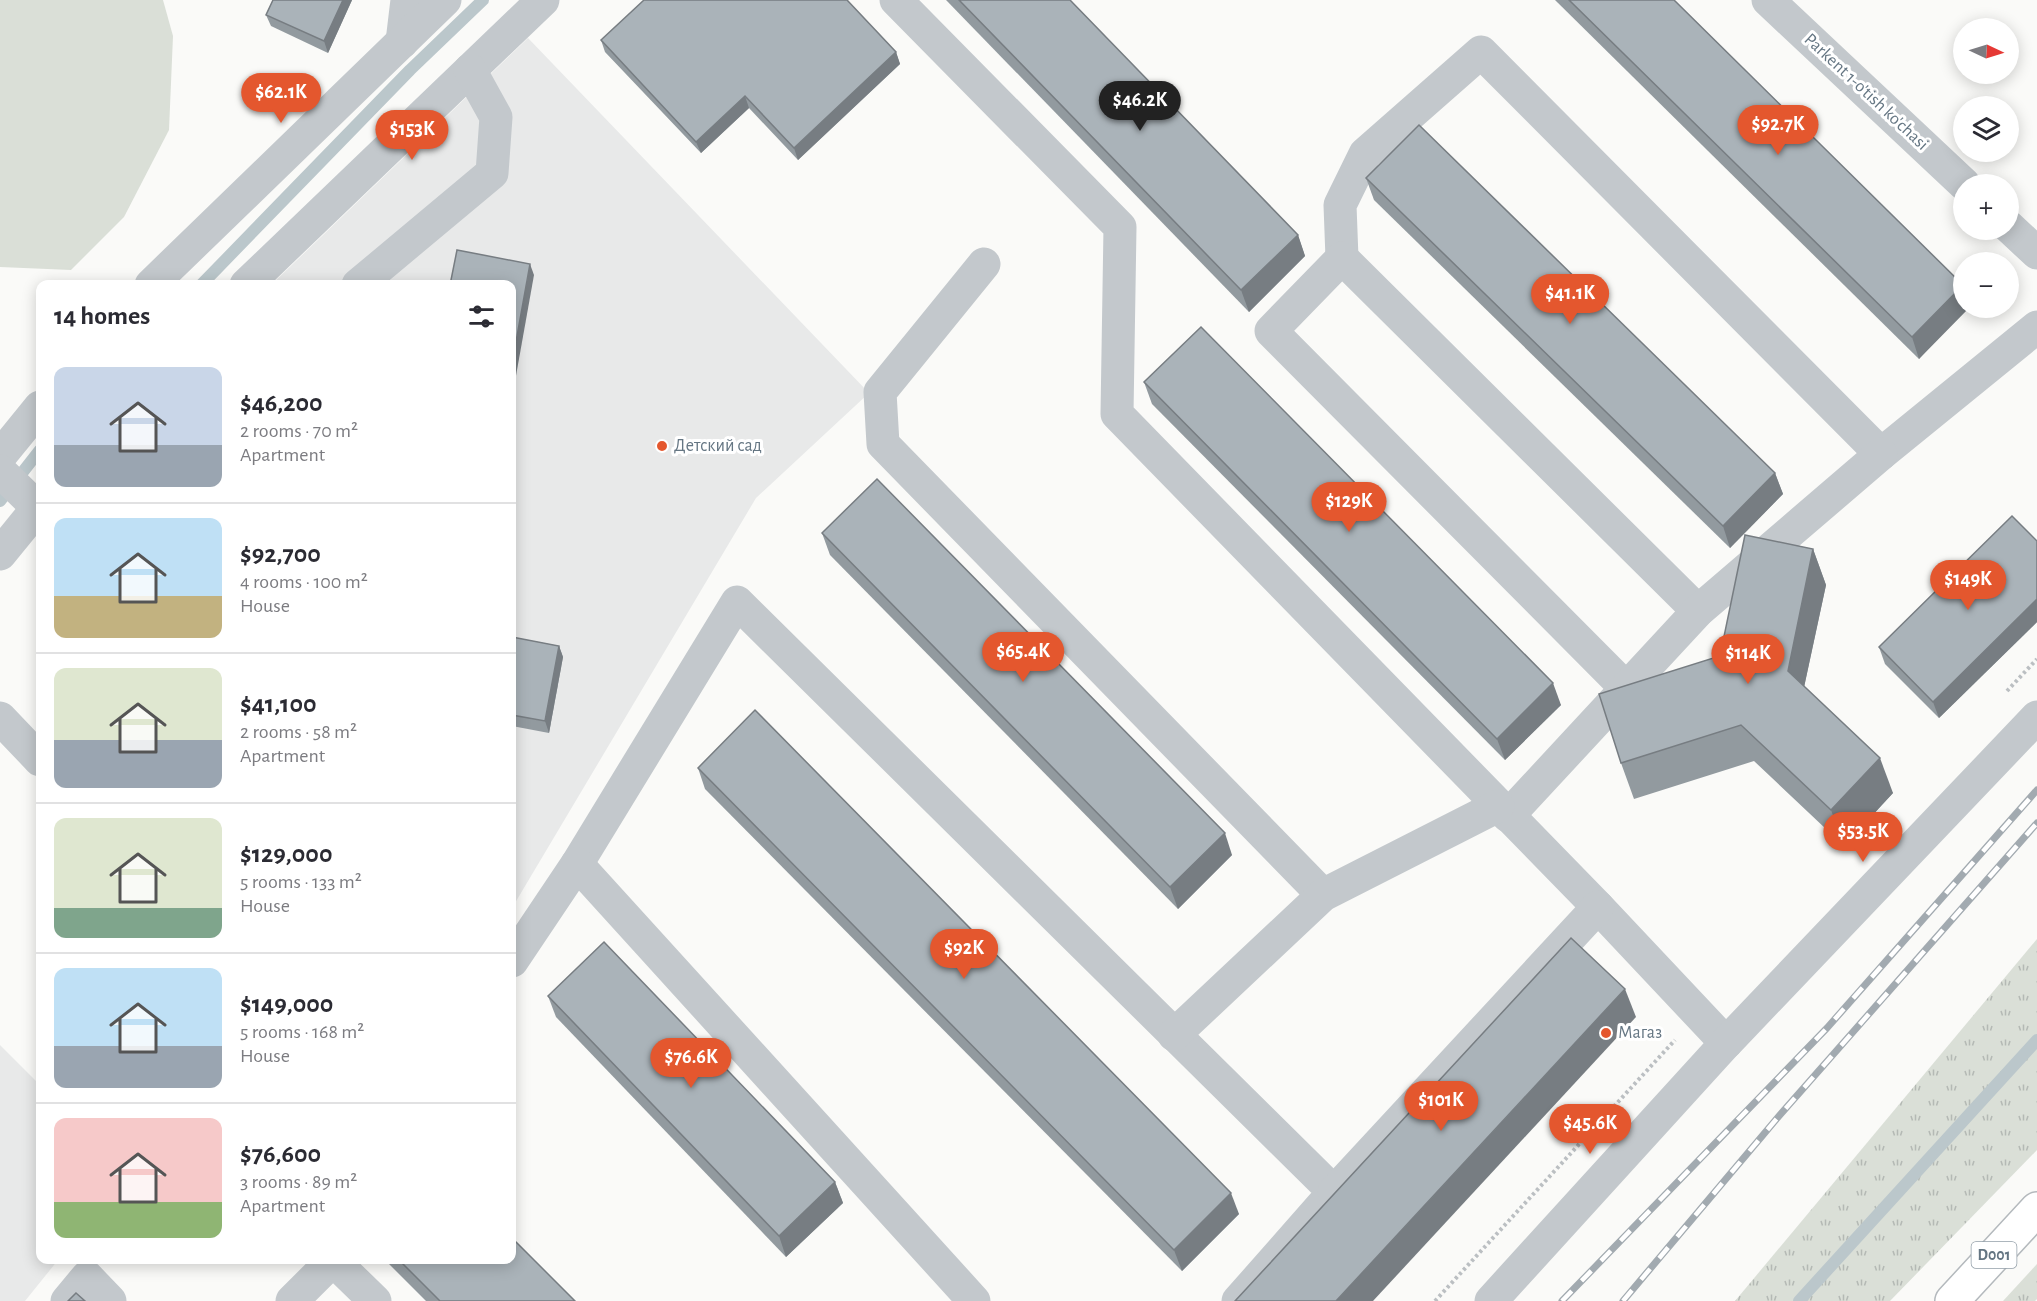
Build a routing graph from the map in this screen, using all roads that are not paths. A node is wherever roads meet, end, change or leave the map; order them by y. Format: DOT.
graph roads {
  1 [pos="407,0"];
  2 [pos="446,0"];
  3 [pos="543,0"];
  4 [pos="896,0"];
  5 [pos="1768,0"];
  6 [pos="402,42"];
  7 [pos="470,70"];
  8 [pos="1953,174"];
  9 [pos="2019,236"];
  10 [pos="2037,253"];
  11 [pos="1342,258"];
  12 [pos="984,264"];
  13 [pos="156,280"];
  14 [pos="251,280"];
  15 [pos="364,280"];
  16 [pos="2037,327"];
  17 [pos="36,420"];
  18 [pos="1881,454"];
  19 [pos="17,484"];
  20 [pos="0,554"];
  21 [pos="1698,610"];
  22 [pos="1625,687"];
  23 [pos="2037,717"];
  24 [pos="0,718"];
  25 [pos="36,755"];
  26 [pos="1503,811"];
  27 [pos="577,864"];
  28 [pos="1323,895"];
  29 [pos="1598,907"];
  30 [pos="516,955"];
  31 [pos="1174,1035"];
  32 [pos="1726,1043"];
  33 [pos="1334,1192"];
  34 [pos="2037,1209"];
  35 [pos="329,1264"];
  36 [pos="342,1264"];
  37 [pos="67,1301"];
  38 [pos="110,1301"];
  39 [pos="292,1301"];
  40 [pos="375,1301"];
  41 [pos="974,1301"];
  42 [pos="1238,1301"];
  43 [pos="1491,1301"];
  44 [pos="1952,1301"];
  1 -- 6 [label="street"];
  2 -- 6 [label="street"];
  3 -- 7 [label="street"];
  4 -- 26 [label="street"];
  5 -- 8 [label="street, Parkent 1-o'tish ko'chasi"];
  6 -- 13 [label="street"];
  7 -- 14 [label="street"];
  7 -- 15 [label="street"];
  9 -- 10 [label="street"];
  11 -- 18 [label="street"];
  11 -- 21 [label="street"];
  11 -- 22 [label="street"];
  12 -- 28 [label="street"];
  16 -- 18 [label="street"];
  17 -- 19 [label="street"];
  18 -- 21 [label="street"];
  19 -- 20 [label="street"];
  21 -- 22 [label="street"];
  22 -- 26 [label="street"];
  23 -- 32 [label="street"];
  24 -- 25 [label="street"];
  26 -- 28 [label="street"];
  26 -- 29 [label="street"];
  27 -- 30 [label="street"];
  27 -- 31 [label="street"];
  27 -- 41 [label="street"];
  28 -- 31 [label="street"];
  29 -- 32 [label="street"];
  29 -- 33 [label="street"];
  31 -- 33 [label="street"];
  32 -- 43 [label="street"];
  33 -- 42 [label="street"];
  34 -- 44 [label="highway, D001"];
  35 -- 39 [label="street"];
  36 -- 40 [label="street"];
  37 -- 38 [label="street"];
}
